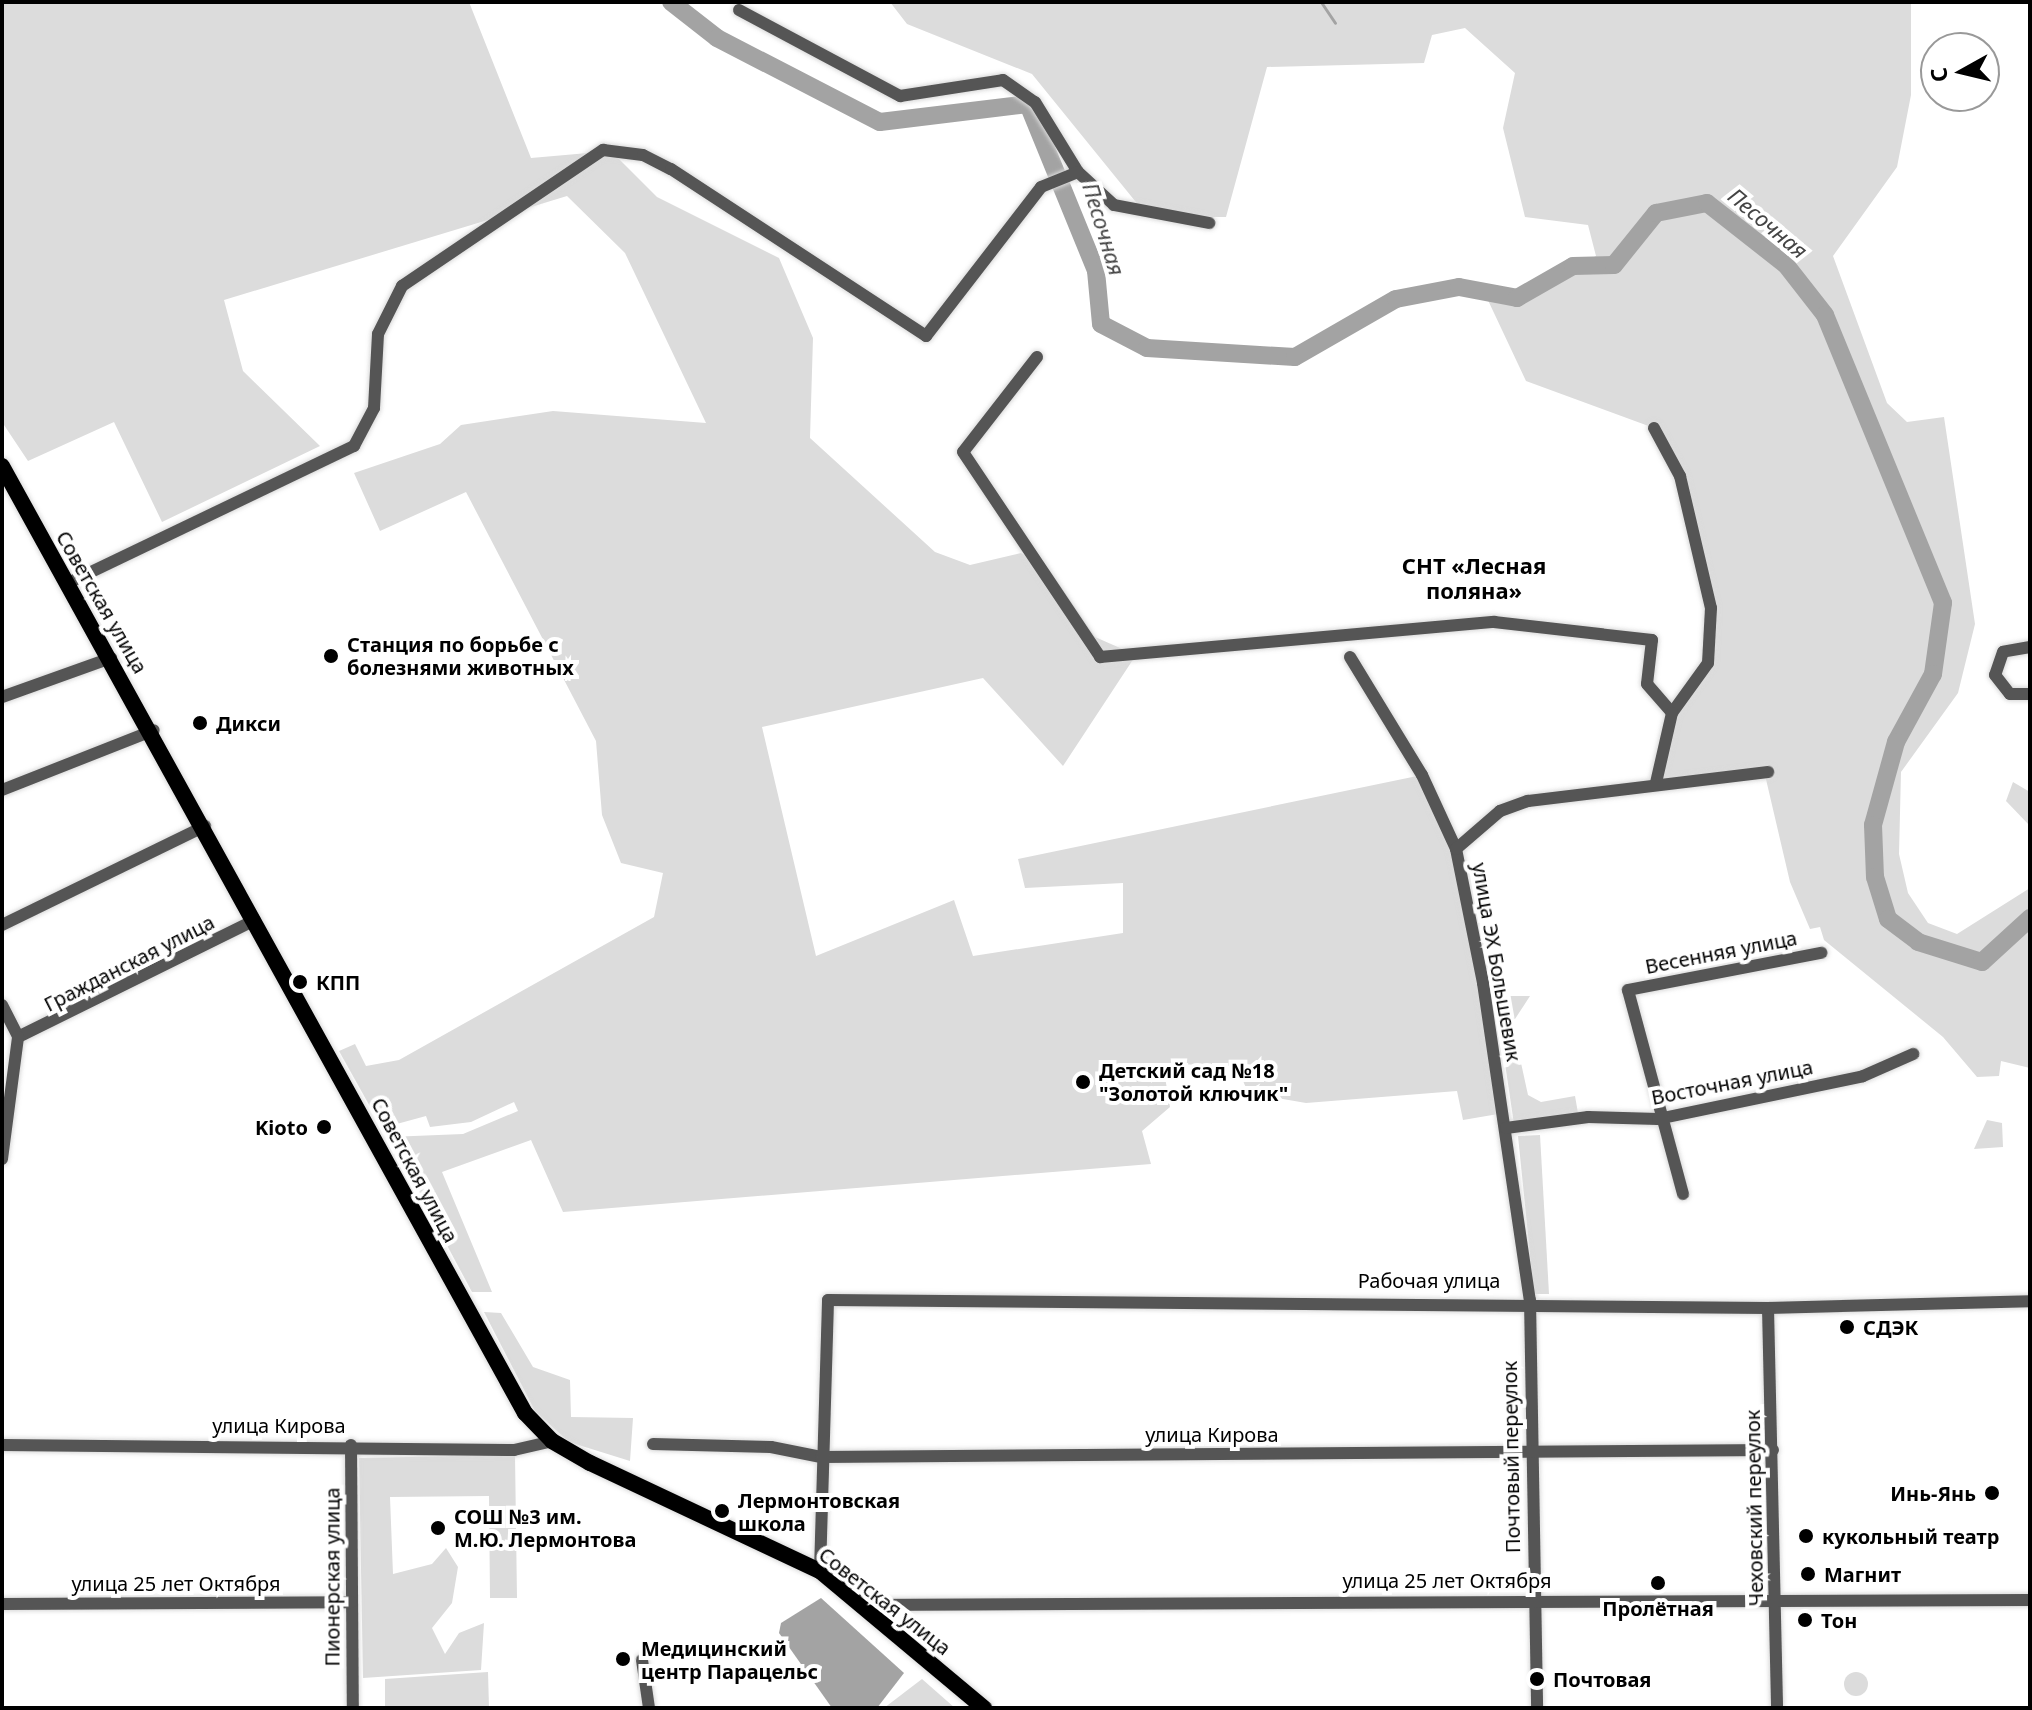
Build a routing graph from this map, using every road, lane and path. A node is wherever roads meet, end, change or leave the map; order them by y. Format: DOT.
graph roads {
  1 [pos="739,10"];
  2 [pos="1078,172"];
  3 [pos="1209,223"];
  4 [pos="1037,357"];
  5 [pos="1654,428"];
  6 [pos="2,466"];
  7 [pos="68,583"];
  8 [pos="2030,647"];
  9 [pos="1350,657"];
  10 [pos="111,658"];
  11 [pos="2030,694"];
  12 [pos="2,697"];
  13 [pos="1672,713"];
  14 [pos="154,730"];
  15 [pos="1768,772"];
  16 [pos="1656,783"];
  17 [pos="2,790"];
  18 [pos="205,826"];
  19 [pos="1456,849"];
  20 [pos="255,920"];
  21 [pos="2,925"];
  22 [pos="1821,953"];
  23 [pos="2,1005"];
  24 [pos="18,1037"];
  25 [pos="1913,1054"];
  26 [pos="1658,1119"];
  27 [pos="1506,1128"];
  28 [pos="2,1159"];
  29 [pos="1683,1194"];
  30 [pos="1530,1300"];
  31 [pos="2030,1301"];
  32 [pos="1768,1308"];
  33 [pos="552,1441"];
  34 [pos="653,1444"];
  35 [pos="2,1445"];
  36 [pos="351,1445"];
  37 [pos="1773,1450"];
  38 [pos="1529,1453"];
  39 [pos="821,1457"];
  40 [pos="820,1571"];
  41 [pos="1777,1599"];
  42 [pos="1533,1600"];
  43 [pos="2030,1600"];
  44 [pos="351,1602"];
  45 [pos="2,1604"];
  46 [pos="863,1605"];
  47 [pos="642,1660"];
  48 [pos="353,1708"];
  49 [pos="649,1708"];
  50 [pos="984,1708"];
  51 [pos="1537,1708"];
  52 [pos="1777,1708"];
  1 -- 2 [label="street"];
  2 -- 3 [label="street"];
  2 -- 7 [label="street"];
  4 -- 13 [label="street"];
  5 -- 13 [label="street"];
  6 -- 7 [label="main road, Советская улица"];
  7 -- 10 [label="main road, Советская улица"];
  8 -- 11 [label="street"];
  9 -- 19 [label="street, улица ЭХ Большевик"];
  10 -- 12 [label="street"];
  10 -- 14 [label="main road, Советская улица"];
  13 -- 16 [label="street"];
  14 -- 17 [label="street"];
  14 -- 18 [label="main road, Советская улица"];
  15 -- 19 [label="street"];
  18 -- 20 [label="main road, Советская улица"];
  18 -- 21 [label="street"];
  19 -- 27 [label="street, улица ЭХ Большевик"];
  20 -- 24 [label="street, Гражданская улица"];
  20 -- 33 [label="main road, Советская улица"];
  22 -- 26 [label="street, Весенняя улица"];
  23 -- 24 [label="street"];
  24 -- 28 [label="street"];
  25 -- 26 [label="street, Восточная улица"];
  26 -- 27 [label="street, Восточная улица"];
  26 -- 29 [label="street"];
  27 -- 30 [label="street, улица ЭХ Большевик"];
  30 -- 32 [label="street, Рабочая улица"];
  30 -- 38 [label="street, Почтовый переулок"];
  30 -- 39 [label="street, Рабочая улица"];
  31 -- 32 [label="street, Рабочая улица"];
  32 -- 37 [label="street, Чеховский переулок"];
  33 -- 36 [label="street, улица Кирова"];
  33 -- 40 [label="main road, Советская улица"];
  34 -- 39 [label="street, улица Кирова"];
  35 -- 36 [label="street, улица Кирова"];
  36 -- 44 [label="street, Пионерская улица"];
  37 -- 38 [label="street, улица Кирова"];
  37 -- 41 [label="street, Чеховский переулок"];
  38 -- 39 [label="street, улица Кирова"];
  38 -- 42 [label="street, Почтовый переулок"];
  39 -- 40 [label="street"];
  40 -- 46 [label="main road, Советская улица"];
  41 -- 42 [label="street, улица 25 лет Октября"];
  41 -- 43 [label="street, улица 25 лет Октября"];
  41 -- 52 [label="street, Чеховский переулок"];
  42 -- 46 [label="street, улица 25 лет Октября"];
  42 -- 51 [label="street, Почтовый переулок"];
  44 -- 45 [label="street, улица 25 лет Октября"];
  44 -- 48 [label="street, Пионерская улица"];
  46 -- 50 [label="main road, Советская улица"];
  47 -- 49 [label="street"];
}
